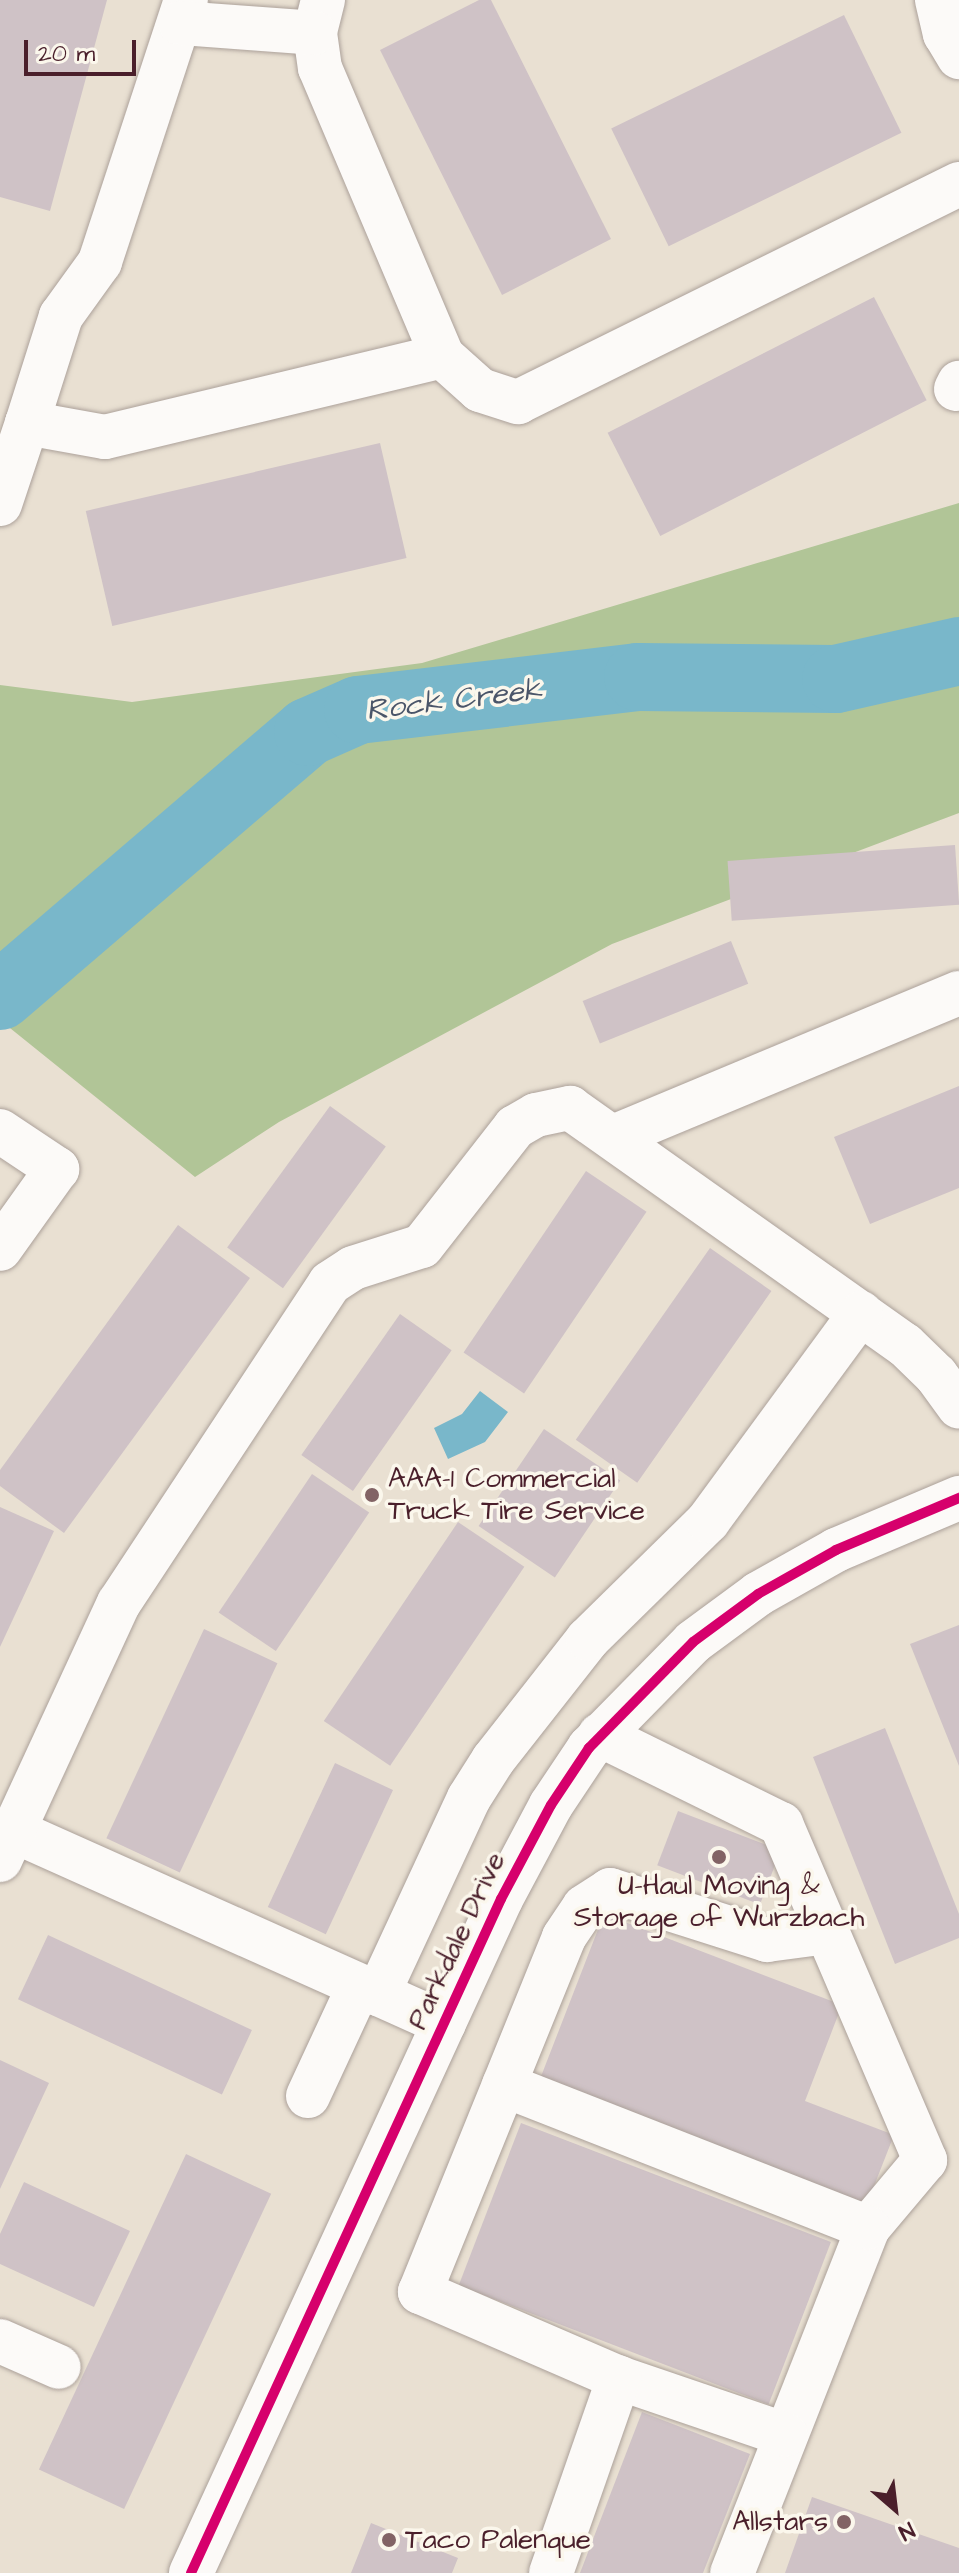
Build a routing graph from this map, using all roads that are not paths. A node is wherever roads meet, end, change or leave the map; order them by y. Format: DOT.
graph roads {
  1 [pos="937,0"];
  2 [pos="183,11"];
  3 [pos="319,16"];
  4 [pos="959,57"];
  5 [pos="959,184"];
  6 [pos="442,356"];
  7 [pos="27,423"];
  8 [pos="0,504"];
  9 [pos="959,993"];
  10 [pos="0,1131"];
  11 [pos="613,1137"];
  12 [pos="0,1249"];
  13 [pos="861,1313"];
  14 [pos="959,1407"];
  15 [pos="959,1498"];
  16 [pos="600,1735"];
  17 [pos="7,1845"];
  18 [pos="827,1932"];
  19 [pos="368,1990"];
  20 [pos="444,2023"];
  21 [pos="504,2085"];
  22 [pos="308,2096"];
  23 [pos="868,2228"];
  24 [pos="0,2341"];
  25 [pos="59,2367"];
  26 [pos="619,2378"];
  27 [pos="786,2435"];
  28 [pos="191,2573"];
  29 [pos="551,2573"];
  30 [pos="732,2573"];
  1 -- 4 [label="street"];
  2 -- 3 [label="street"];
  2 -- 7 [label="street"];
  3 -- 6 [label="street"];
  5 -- 6 [label="street"];
  6 -- 7 [label="street"];
  7 -- 8 [label="street"];
  9 -- 11 [label="street"];
  10 -- 12 [label="street"];
  11 -- 13 [label="street"];
  11 -- 17 [label="street"];
  13 -- 14 [label="street"];
  13 -- 19 [label="street"];
  15 -- 16 [label="street, Parkdale Drive"];
  16 -- 18 [label="street"];
  16 -- 20 [label="street, Parkdale Drive"];
  17 -- 19 [label="street"];
  18 -- 21 [label="street"];
  18 -- 23 [label="street"];
  19 -- 20 [label="street"];
  19 -- 22 [label="street"];
  20 -- 28 [label="street, Parkdale Drive"];
  21 -- 23 [label="street"];
  21 -- 26 [label="street"];
  23 -- 27 [label="street"];
  24 -- 25 [label="street"];
  26 -- 27 [label="street"];
  26 -- 29 [label="street"];
  27 -- 30 [label="street"];
}
